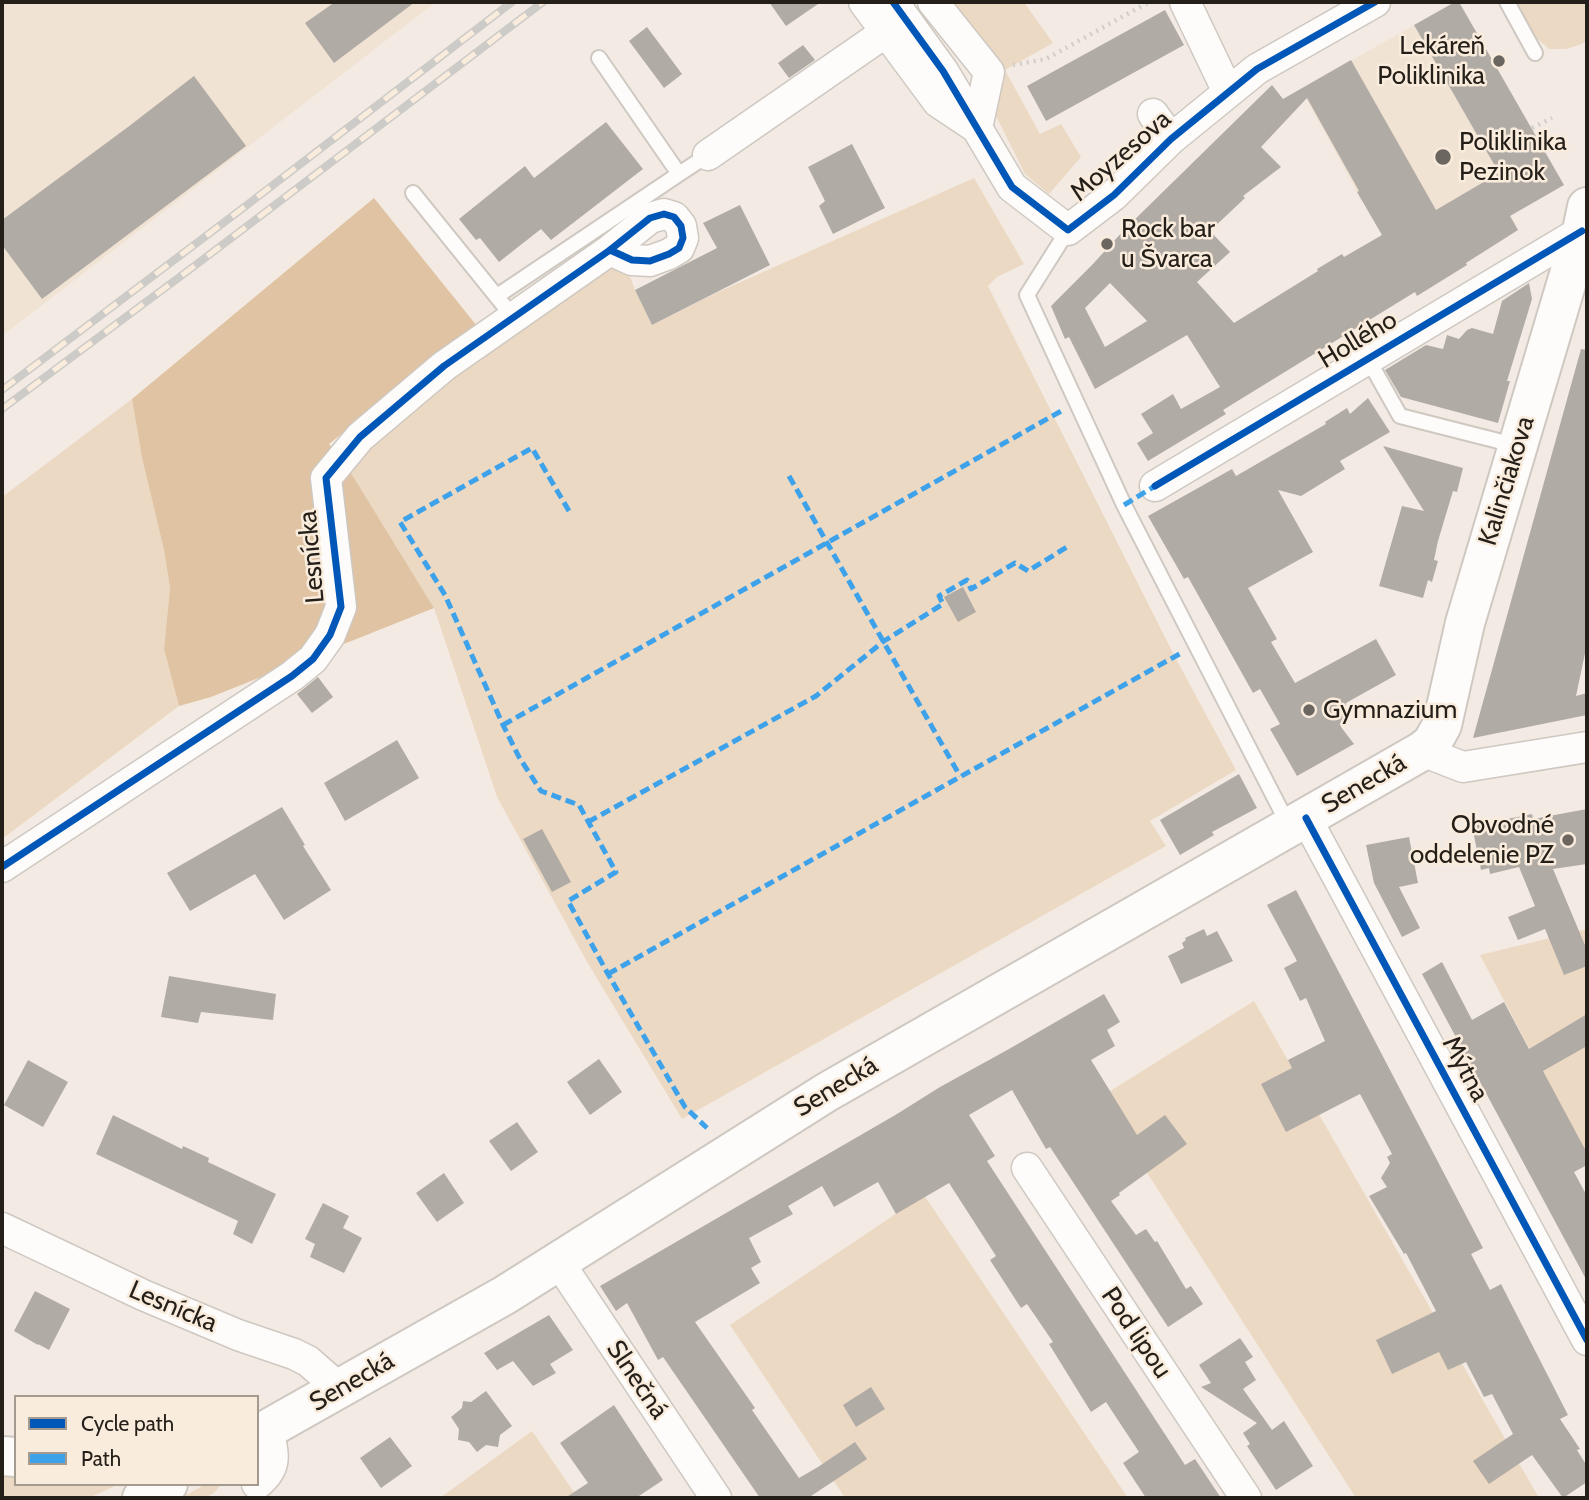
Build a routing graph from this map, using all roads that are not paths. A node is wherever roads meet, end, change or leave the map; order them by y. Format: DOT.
graph roads {
  1 [pos="864,2"];
  2 [pos="893,2"];
  3 [pos="933,2"];
  4 [pos="1185,2"];
  5 [pos="1375,2"];
  6 [pos="1507,2"];
  7 [pos="886,32"];
  8 [pos="1535,53"];
  9 [pos="598,58"];
  10 [pos="1228,92"];
  11 [pos="1153,114"];
  12 [pos="977,128"];
  13 [pos="1171,139"];
  14 [pos="708,155"];
  15 [pos="679,174"];
  16 [pos="413,193"];
  17 [pos="1585,219"];
  18 [pos="1068,230"];
  19 [pos="610,250"];
  20 [pos="506,307"];
  21 [pos="1368,359"];
  22 [pos="1518,446"];
  23 [pos="1155,486"];
  24 [pos="1587,747"];
  25 [pos="1422,751"];
  26 [pos="1298,822"];
  27 [pos="2,867"];
  28 [pos="1027,1168"];
  29 [pos="2,1228"];
  30 [pos="558,1261"];
  31 [pos="1587,1340"];
  32 [pos="325,1397"];
  33 [pos="261,1425"];
  34 [pos="259,1482"];
  35 [pos="164,1486"];
  36 [pos="255,1486"];
  37 [pos="142,1498"];
  38 [pos="240,1498"];
  39 [pos="716,1498"];
  40 [pos="1246,1498"];
  1 -- 7 [label="street"];
  2 -- 12 [label="street, Moyzesova"];
  3 -- 12 [label="street"];
  4 -- 10 [label="street"];
  5 -- 10 [label="street, Moyzesova"];
  6 -- 8 [label="lane"];
  7 -- 12 [label="street"];
  7 -- 14 [label="street"];
  9 -- 15 [label="lane"];
  10 -- 13 [label="street, Moyzesova"];
  11 -- 13 [label="street"];
  12 -- 18 [label="street, Moyzesova"];
  13 -- 18 [label="street, Moyzesova"];
  14 -- 15 [label="lane"];
  15 -- 20 [label="lane"];
  16 -- 20 [label="lane"];
  17 -- 21 [label="street, Hollého"];
  17 -- 22 [label="main road, Kalinčiakova"];
  18 -- 26 [label="lane"];
  19 -- 20 [label="street, Lesnícka"];
  20 -- 27 [label="street, Lesnícka"];
  21 -- 22 [label="lane"];
  21 -- 23 [label="street, Hollého"];
  22 -- 25 [label="main road, Kalinčiakova"];
  24 -- 25 [label="street"];
  25 -- 26 [label="main road, Senecká"];
  26 -- 30 [label="main road, Senecká"];
  26 -- 31 [label="street, Mýtna"];
  28 -- 40 [label="street, Pod lipou"];
  29 -- 32 [label="street, Lesnícka"];
  30 -- 32 [label="main road, Senecká"];
  30 -- 39 [label="street, Slnečná"];
  32 -- 33 [label="main road"];
  33 -- 34 [label="street"];
  35 -- 37 [label="main road"];
  36 -- 38 [label="street"];
}
